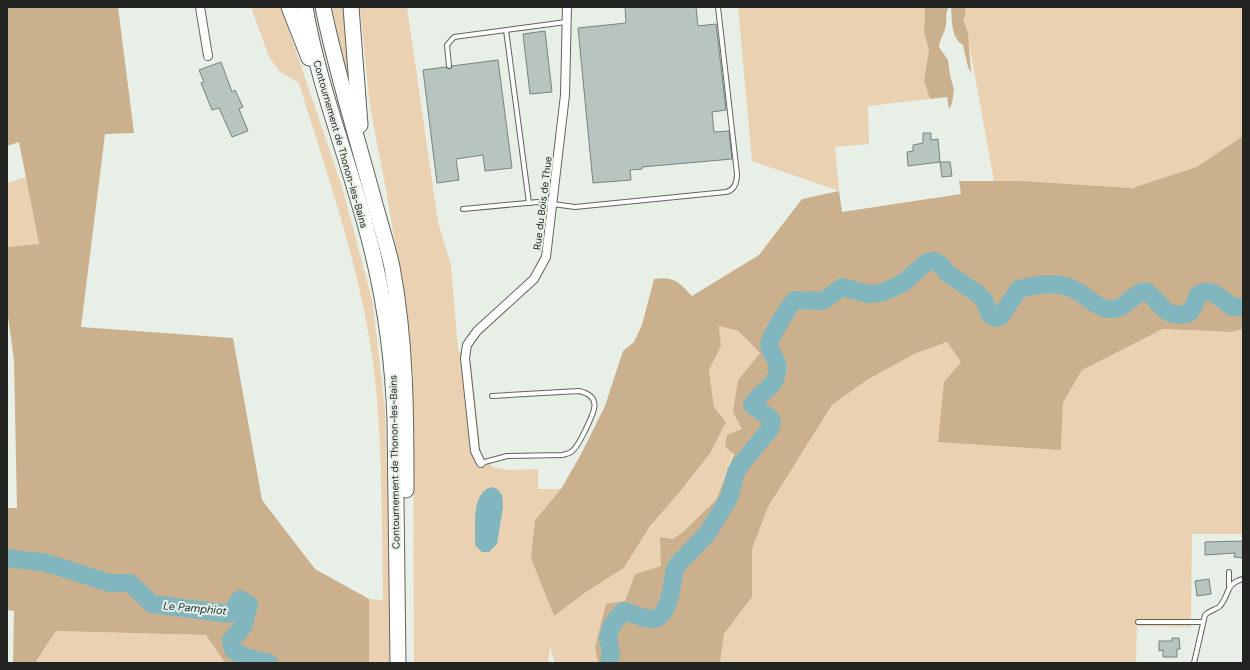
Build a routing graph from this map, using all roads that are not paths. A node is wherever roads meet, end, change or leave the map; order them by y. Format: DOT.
graph roads {
  1 [pos="200,7"];
  2 [pos="289,7"];
  3 [pos="305,7"];
  4 [pos="323,7"];
  5 [pos="351,7"];
  6 [pos="567,7"];
  7 [pos="718,7"];
  8 [pos="566,22"];
  9 [pos="506,30"];
  10 [pos="208,56"];
  11 [pos="449,66"];
  12 [pos="335,127"];
  13 [pos="363,160"];
  14 [pos="529,203"];
  15 [pos="553,203"];
  16 [pos="463,209"];
  17 [pos="492,396"];
  18 [pos="481,463"];
  19 [pos="1229,572"];
  20 [pos="1243,579"];
  21 [pos="1229,586"];
  22 [pos="401,593"];
  23 [pos="1138,622"];
  24 [pos="1202,622"];
  25 [pos="398,663"];
  26 [pos="406,663"];
  27 [pos="1194,663"];
  1 -- 10 [label="street"];
  2 -- 12 [label="highway"];
  3 -- 12 [label="highway, Contournement de Thonon-les-Bains"];
  4 -- 13 [label="highway, Contournement de Thonon-les-Bains"];
  5 -- 13 [label="highway"];
  6 -- 8 [label="street, Rue du Bois de Thue"];
  7 -- 15 [label="lane"];
  8 -- 9 [label="lane"];
  8 -- 15 [label="street, Rue du Bois de Thue"];
  9 -- 11 [label="lane"];
  9 -- 14 [label="lane"];
  12 -- 22 [label="highway, Contournement de Thonon-les-Bains"];
  13 -- 22 [label="highway, Contournement de Thonon-les-Bains"];
  14 -- 15 [label="lane"];
  14 -- 16 [label="lane"];
  15 -- 18 [label="street, Rue du Bois de Thue"];
  17 -- 18 [label="lane"];
  19 -- 21 [label="lane"];
  20 -- 21 [label="lane"];
  21 -- 24 [label="lane"];
  22 -- 25 [label="highway, Contournement de Thonon-les-Bains"];
  22 -- 26 [label="highway, Contournement de Thonon-les-Bains"];
  23 -- 24 [label="lane"];
  24 -- 27 [label="lane"];
}
